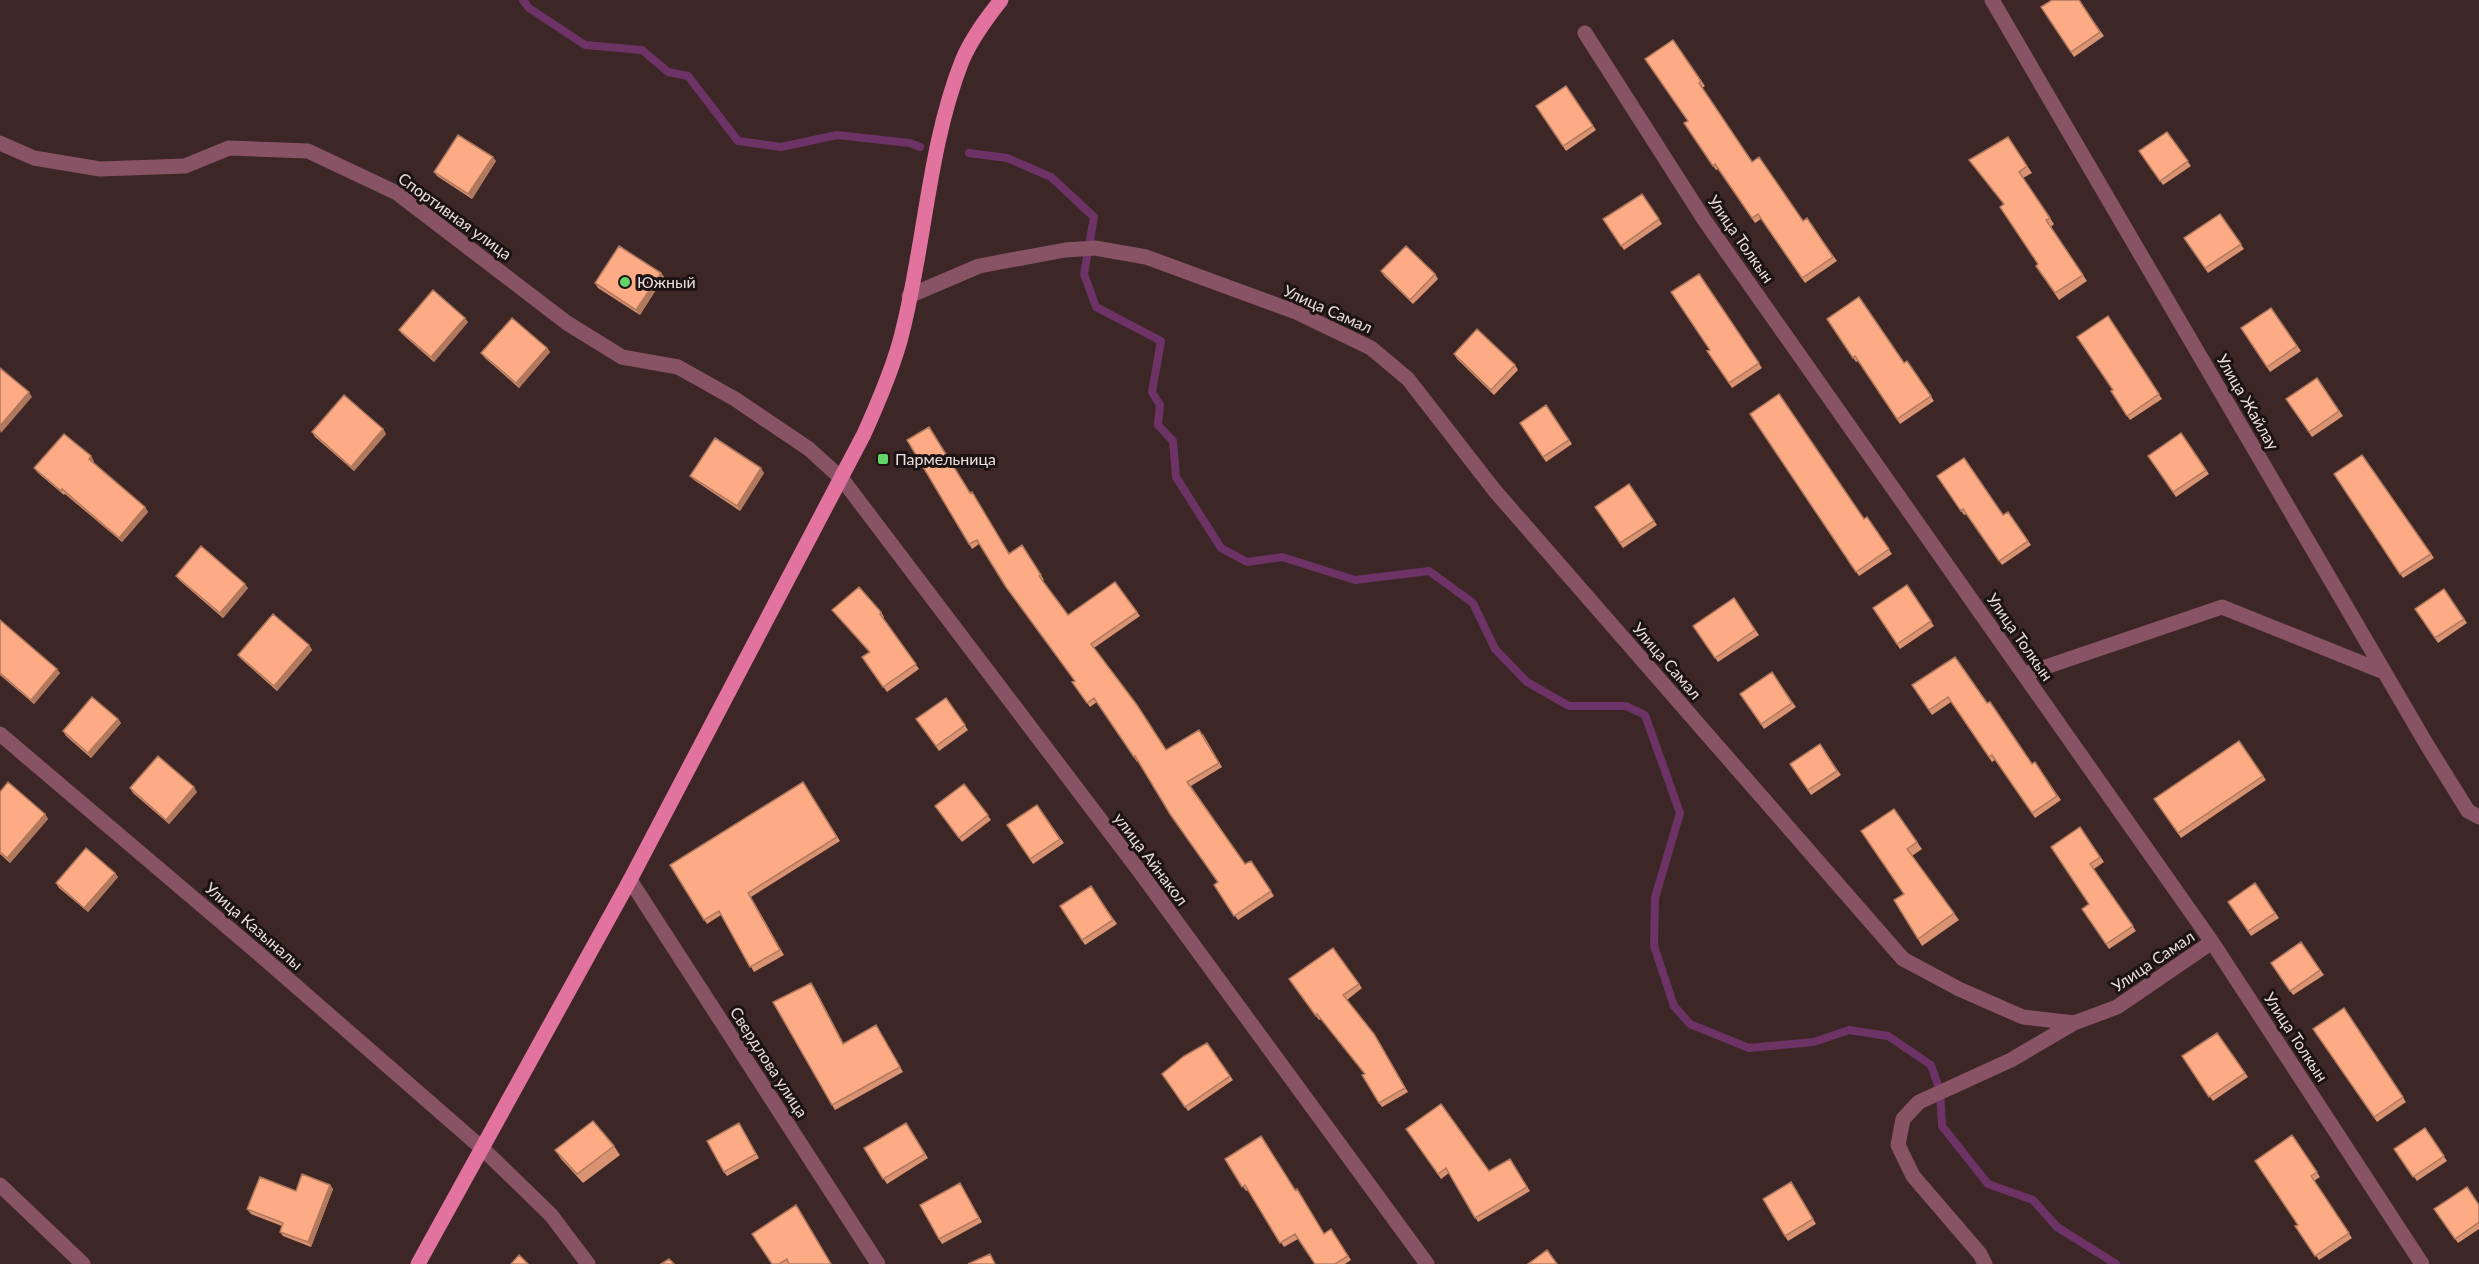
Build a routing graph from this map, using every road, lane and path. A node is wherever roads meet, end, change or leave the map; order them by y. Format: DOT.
graph roads {
  1 [pos="1001,0"];
  2 [pos="1992,0"];
  3 [pos="1585,33"];
  4 [pos="0,143"];
  5 [pos="909,296"];
  6 [pos="842,479"];
  7 [pos="2384,672"];
  8 [pos="2025,674"];
  9 [pos="0,734"];
  10 [pos="2479,817"];
  11 [pos="630,880"];
  12 [pos="2212,942"];
  13 [pos="2074,1023"];
  14 [pos="483,1149"];
  15 [pos="0,1185"];
  16 [pos="83,1264"];
  17 [pos="418,1264"];
  18 [pos="588,1264"];
  19 [pos="878,1264"];
  20 [pos="1427,1264"];
  21 [pos="1985,1264"];
  22 [pos="2422,1264"];
  1 -- 5 [label="main road"];
  2 -- 7 [label="street, Улица Жайлау"];
  3 -- 8 [label="street, Улица Толкын"];
  4 -- 6 [label="street, Спортивная улица"];
  5 -- 6 [label="main road"];
  5 -- 13 [label="street, Улица Самал"];
  6 -- 11 [label="main road"];
  6 -- 20 [label="street, улица Айнакол"];
  7 -- 8 [label="street"];
  7 -- 10 [label="street, Улица Жайлау"];
  8 -- 12 [label="street, Улица Толкын"];
  9 -- 14 [label="street, Улица Казыналы"];
  11 -- 14 [label="main road"];
  11 -- 19 [label="street, Свердлова улица"];
  12 -- 13 [label="street, Улица Самал"];
  12 -- 22 [label="street, Улица Толкын"];
  13 -- 21 [label="street"];
  14 -- 17 [label="main road"];
  14 -- 18 [label="street, Улица Казыналы"];
  15 -- 16 [label="street"];
}
